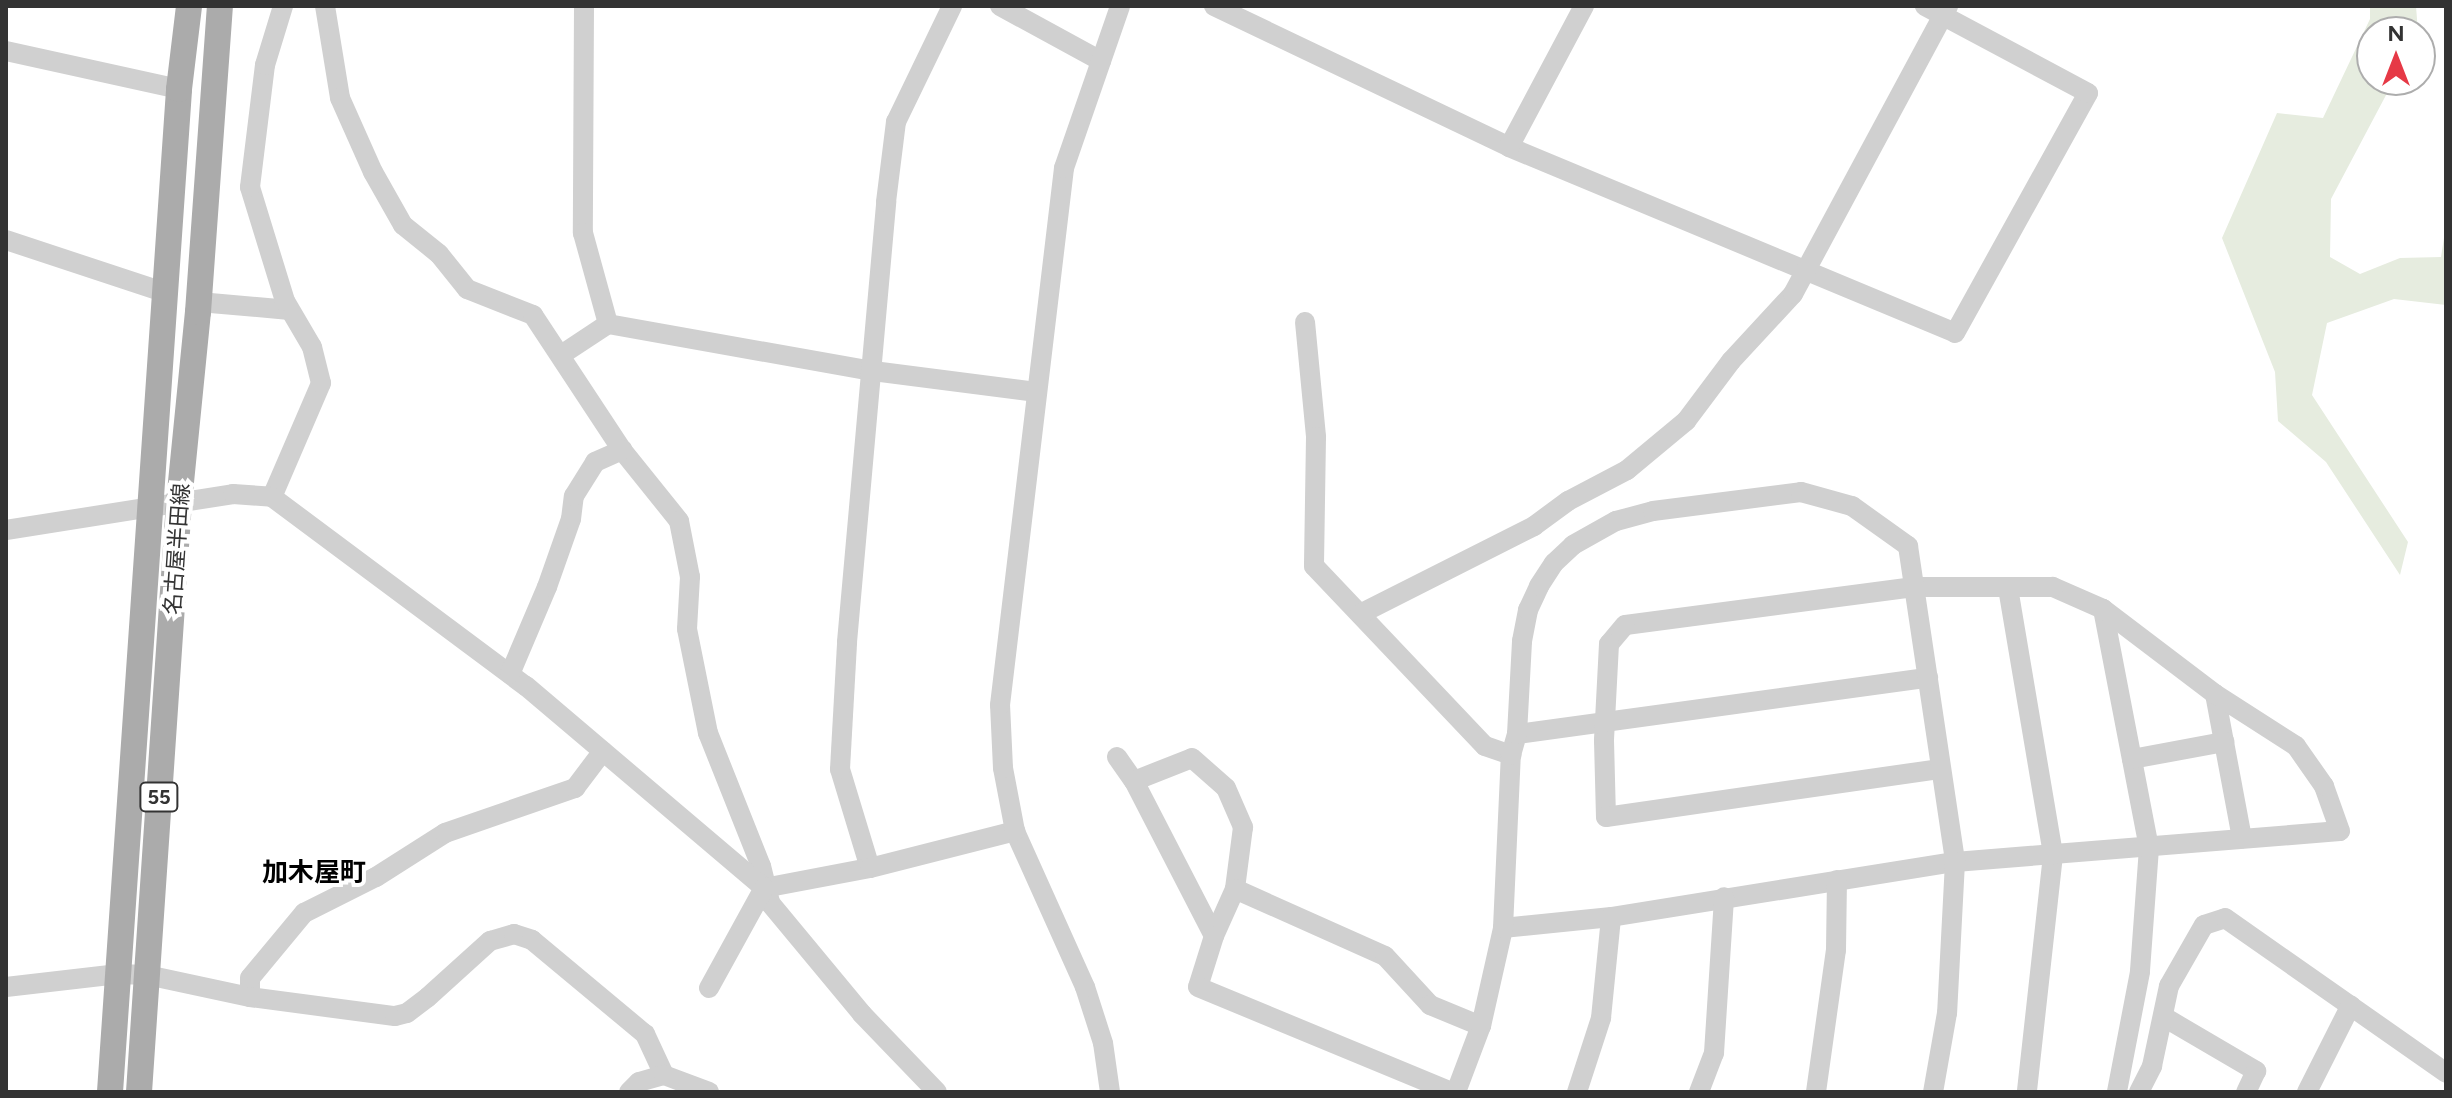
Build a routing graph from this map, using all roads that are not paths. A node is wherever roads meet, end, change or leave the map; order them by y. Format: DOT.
graph roads {
  1 [pos="189,6"];
  2 [pos="220,6"];
  3 [pos="283,6"];
  4 [pos="325,6"];
  5 [pos="584,6"];
  6 [pos="952,6"];
  7 [pos="1000,6"];
  8 [pos="1120,6"];
  9 [pos="1214,6"];
  10 [pos="1584,6"];
  11 [pos="1925,6"];
  12 [pos="1946,11"];
  13 [pos="6,51"];
  14 [pos="1101,61"];
  15 [pos="179,89"];
  16 [pos="1509,147"];
  17 [pos="6,240"];
  18 [pos="1803,269"];
  19 [pos="166,293"];
  20 [pos="199,302"];
  21 [pos="290,310"];
  22 [pos="1305,322"];
  23 [pos="608,324"];
  24 [pos="561,355"];
  25 [pos="873,371"];
  26 [pos="1037,392"];
  27 [pos="622,450"];
  28 [pos="272,497"];
  29 [pos="179,502"];
  30 [pos="151,506"];
  31 [pos="6,530"];
  32 [pos="1914,587"];
  33 [pos="2008,588"];
  34 [pos="2103,609"];
  35 [pos="1360,614"];
  36 [pos="510,674"];
  37 [pos="1928,678"];
  38 [pos="2215,694"];
  39 [pos="1606,723"];
  40 [pos="1517,734"];
  41 [pos="2224,742"];
  42 [pos="603,751"];
  43 [pos="1511,755"];
  44 [pos="1117,757"];
  45 [pos="2132,759"];
  46 [pos="1941,769"];
  47 [pos="1134,781"];
  48 [pos="1015,831"];
  49 [pos="2242,838"];
  50 [pos="2149,848"];
  51 [pos="2053,855"];
  52 [pos="1955,862"];
  53 [pos="870,868"];
  54 [pos="1837,880"];
  55 [pos="764,888"];
  56 [pos="1235,889"];
  57 [pos="1724,897"];
  58 [pos="1611,917"];
  59 [pos="1503,928"];
  60 [pos="1214,936"];
  61 [pos="118,974"];
  62 [pos="147,975"];
  63 [pos="6,987"];
  64 [pos="709,988"];
  65 [pos="250,997"];
  66 [pos="2351,1005"];
  67 [pos="2164,1017"];
  68 [pos="1481,1026"];
  69 [pos="2446,1073"];
  70 [pos="664,1075"];
  71 [pos="110,1092"];
  72 [pos="139,1092"];
  73 [pos="629,1092"];
  74 [pos="709,1092"];
  75 [pos="937,1092"];
  76 [pos="1110,1092"];
  77 [pos="1454,1092"];
  78 [pos="1577,1092"];
  79 [pos="1699,1092"];
  80 [pos="1816,1092"];
  81 [pos="1933,1092"];
  82 [pos="2027,1092"];
  83 [pos="2117,1092"];
  84 [pos="2139,1092"];
  85 [pos="2246,1092"];
  86 [pos="2307,1092"];
  1 -- 15 [label="main road, 名古屋半田線 / 55"];
  2 -- 20 [label="main road, 名古屋半田線 / 55"];
  3 -- 21 [label="street"];
  4 -- 24 [label="street"];
  5 -- 23 [label="street"];
  6 -- 25 [label="street"];
  7 -- 14 [label="street"];
  8 -- 14 [label="street"];
  9 -- 16 [label="street"];
  10 -- 16 [label="street"];
  11 -- 12 [label="street"];
  12 -- 18 [label="street"];
  12 -- 18 [label="street"];
  13 -- 15 [label="street"];
  14 -- 26 [label="street"];
  15 -- 19 [label="main road, 名古屋半田線 / 55"];
  16 -- 18 [label="street"];
  17 -- 19 [label="street"];
  18 -- 35 [label="street"];
  19 -- 30 [label="main road, 名古屋半田線 / 55"];
  20 -- 21 [label="street"];
  20 -- 29 [label="main road, 名古屋半田線 / 55"];
  21 -- 28 [label="street"];
  22 -- 35 [label="street"];
  23 -- 24 [label="street"];
  23 -- 25 [label="street"];
  24 -- 27 [label="street"];
  25 -- 26 [label="street"];
  25 -- 53 [label="street"];
  26 -- 48 [label="street"];
  27 -- 36 [label="street"];
  27 -- 55 [label="street"];
  28 -- 29 [label="street"];
  28 -- 36 [label="street"];
  29 -- 30 [label="street"];
  29 -- 62 [label="main road, 名古屋半田線 / 55"];
  30 -- 31 [label="street"];
  30 -- 61 [label="main road, 名古屋半田線 / 55"];
  32 -- 33 [label="street"];
  32 -- 37 [label="street"];
  32 -- 39 [label="street"];
  32 -- 40 [label="street"];
  33 -- 34 [label="street"];
  33 -- 51 [label="street"];
  34 -- 38 [label="street"];
  34 -- 45 [label="street"];
  35 -- 43 [label="street"];
  36 -- 42 [label="street"];
  37 -- 39 [label="street"];
  37 -- 46 [label="street"];
  38 -- 41 [label="street"];
  38 -- 49 [label="street"];
  39 -- 40 [label="street"];
  39 -- 46 [label="street"];
  40 -- 43 [label="street"];
  41 -- 45 [label="street"];
  41 -- 49 [label="street"];
  42 -- 55 [label="street"];
  42 -- 65 [label="street"];
  43 -- 59 [label="street"];
  44 -- 47 [label="street"];
  45 -- 50 [label="street"];
  46 -- 52 [label="street"];
  47 -- 56 [label="street"];
  47 -- 60 [label="street"];
  48 -- 53 [label="street"];
  48 -- 76 [label="street"];
  49 -- 50 [label="street"];
  50 -- 51 [label="street"];
  50 -- 83 [label="street"];
  51 -- 52 [label="street"];
  51 -- 82 [label="street"];
  52 -- 54 [label="street"];
  52 -- 81 [label="street"];
  53 -- 55 [label="street"];
  54 -- 57 [label="street"];
  54 -- 80 [label="street"];
  55 -- 64 [label="street"];
  55 -- 75 [label="street"];
  56 -- 60 [label="street"];
  56 -- 68 [label="street"];
  57 -- 58 [label="street"];
  57 -- 79 [label="street"];
  58 -- 59 [label="street"];
  58 -- 78 [label="street"];
  59 -- 68 [label="street"];
  60 -- 77 [label="street"];
  61 -- 62 [label="street"];
  61 -- 63 [label="street"];
  61 -- 71 [label="main road, 名古屋半田線 / 55"];
  62 -- 65 [label="street"];
  62 -- 72 [label="main road, 名古屋半田線 / 55"];
  65 -- 70 [label="street"];
  66 -- 67 [label="street"];
  66 -- 69 [label="street"];
  66 -- 86 [label="street"];
  67 -- 84 [label="street"];
  67 -- 85 [label="street"];
  68 -- 77 [label="street"];
  70 -- 73 [label="street"];
  70 -- 74 [label="street"];
}
